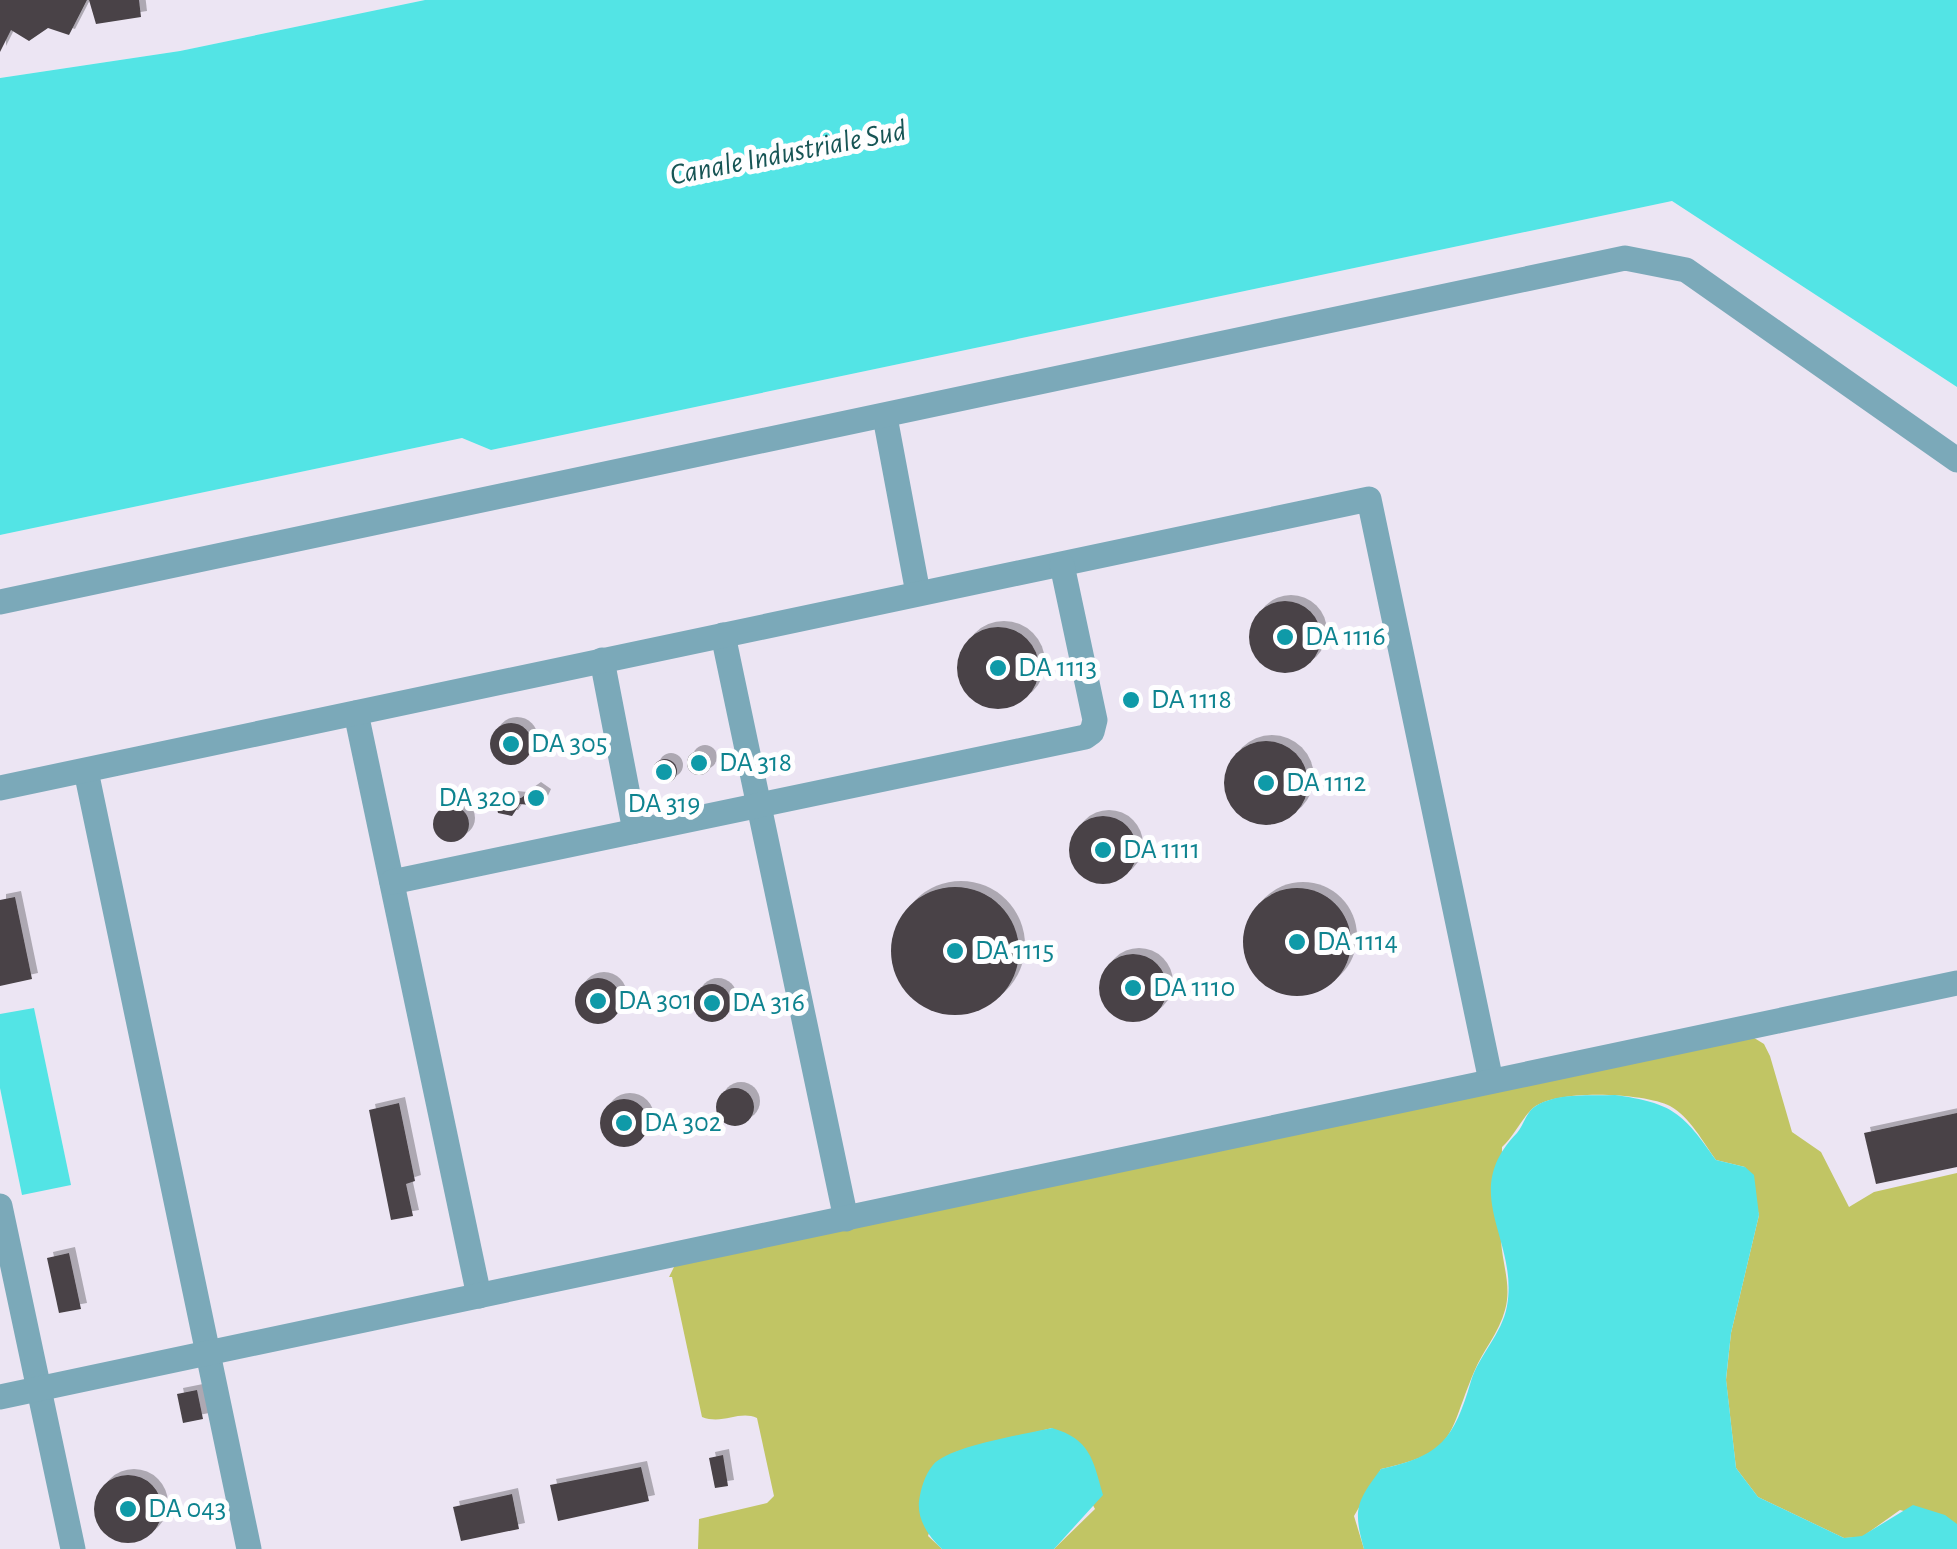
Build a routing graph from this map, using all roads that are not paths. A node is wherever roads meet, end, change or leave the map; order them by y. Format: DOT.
graph roads {
  1 [pos="885,417"];
  2 [pos="1957,460"];
  3 [pos="1062,564"];
  4 [pos="918,593"];
  5 [pos="0,602"];
  6 [pos="723,635"];
  7 [pos="602,660"];
  8 [pos="356,713"];
  9 [pos="86,771"];
  10 [pos="0,788"];
  11 [pos="758,806"];
  12 [pos="635,831"];
  13 [pos="392,882"];
  14 [pos="1957,983"];
  15 [pos="1491,1081"];
  16 [pos="0,1206"];
  17 [pos="846,1219"];
  18 [pos="479,1296"];
  19 [pos="208,1352"];
  20 [pos="38,1389"];
  21 [pos="0,1397"];
  22 [pos="73,1549"];
  23 [pos="249,1549"];
  1 -- 2 [label="lane"];
  1 -- 4 [label="lane"];
  1 -- 5 [label="lane"];
  3 -- 4 [label="lane"];
  3 -- 11 [label="lane"];
  3 -- 15 [label="lane"];
  4 -- 6 [label="lane"];
  6 -- 7 [label="lane"];
  6 -- 11 [label="lane"];
  7 -- 8 [label="lane"];
  7 -- 12 [label="lane"];
  8 -- 9 [label="lane"];
  8 -- 13 [label="lane"];
  9 -- 10 [label="lane"];
  9 -- 19 [label="lane"];
  11 -- 12 [label="lane"];
  11 -- 17 [label="lane"];
  12 -- 13 [label="lane"];
  13 -- 18 [label="lane"];
  14 -- 15 [label="lane"];
  15 -- 17 [label="lane"];
  16 -- 20 [label="lane"];
  17 -- 18 [label="lane"];
  18 -- 19 [label="lane"];
  19 -- 20 [label="lane"];
  19 -- 23 [label="lane"];
  20 -- 21 [label="lane"];
  20 -- 22 [label="lane"];
}
